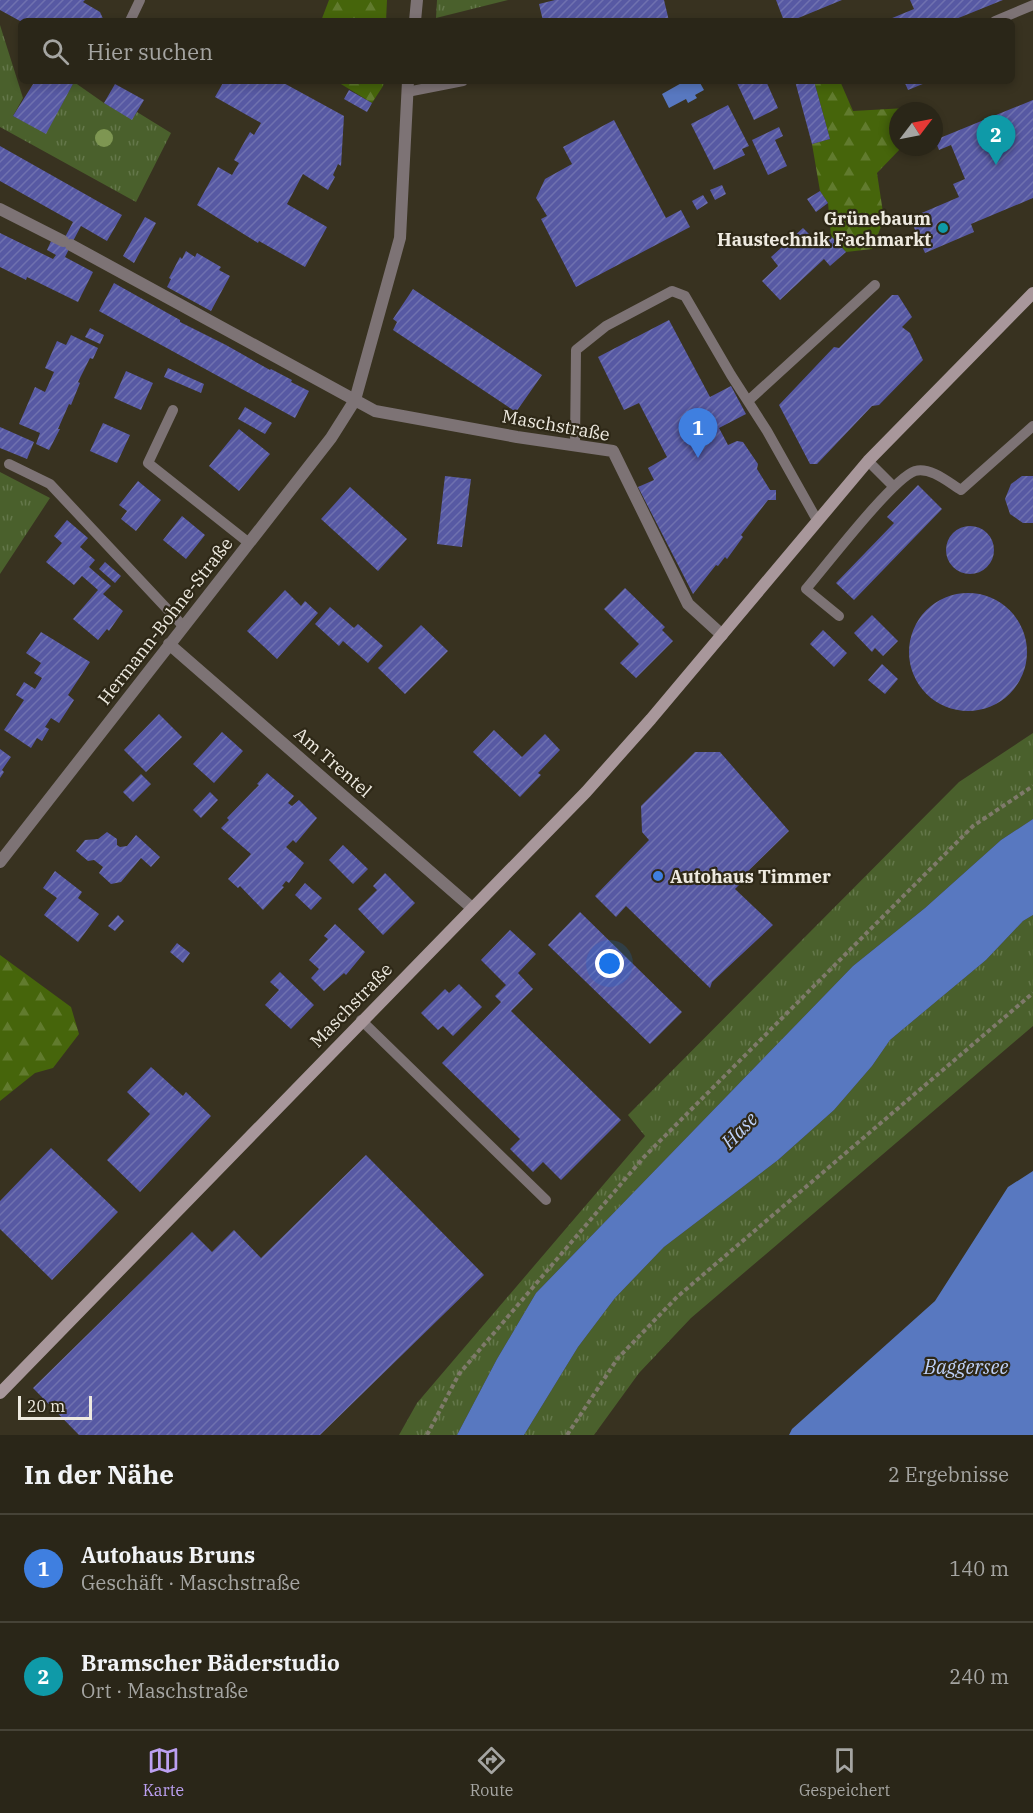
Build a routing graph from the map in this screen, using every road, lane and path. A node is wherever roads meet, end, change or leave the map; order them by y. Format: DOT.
graph roads {
  1 [pos="140,0"];
  2 [pos="417,0"];
  3 [pos="1033,5"];
  4 [pos="131,18"];
  5 [pos="415,18"];
  6 [pos="1002,18"];
  7 [pos="430,84"];
  8 [pos="408,86"];
  9 [pos="0,209"];
  10 [pos="875,285"];
  11 [pos="1033,293"];
  12 [pos="355,400"];
  13 [pos="748,401"];
  14 [pos="173,410"];
  15 [pos="1033,426"];
  16 [pos="575,445"];
  17 [pos="868,462"];
  18 [pos="9,464"];
  19 [pos="893,486"];
  20 [pos="817,520"];
  21 [pos="249,543"];
  22 [pos="839,616"];
  23 [pos="184,627"];
  24 [pos="722,635"];
  25 [pos="169,644"];
  26 [pos="1033,786"];
  27 [pos="0,862"];
  28 [pos="472,908"];
  29 [pos="1033,993"];
  30 [pos="361,1020"];
  31 [pos="546,1200"];
  32 [pos="5,1380"];
  33 [pos="0,1393"];
  34 [pos="427,1435"];
  35 [pos="567,1435"];
  1 -- 4 [label="lane"];
  2 -- 5 [label="street"];
  3 -- 6 [label="lane"];
  7 -- 8 [label="lane"];
  8 -- 12 [label="street, Hermann-Bohne-Straße"];
  9 -- 12 [label="street"];
  10 -- 13 [label="lane"];
  11 -- 17 [label="main road, Maschstraße"];
  12 -- 16 [label="street, Maschstraße"];
  12 -- 21 [label="street, Hermann-Bohne-Straße"];
  13 -- 16 [label="lane"];
  13 -- 20 [label="lane"];
  14 -- 21 [label="lane"];
  15 -- 19 [label="lane"];
  16 -- 24 [label="street, Maschstraße"];
  17 -- 19 [label="lane"];
  17 -- 20 [label="main road, Maschstraße"];
  18 -- 23 [label="lane"];
  19 -- 22 [label="lane"];
  20 -- 24 [label="main road, Maschstraße"];
  21 -- 23 [label="street, Hermann-Bohne-Straße"];
  23 -- 25 [label="street, Hermann-Bohne-Straße"];
  24 -- 28 [label="main road, Maschstraße"];
  25 -- 27 [label="street, Hermann-Bohne-Straße"];
  25 -- 28 [label="street, Am Trentel"];
  26 -- 34 [label="path"];
  28 -- 30 [label="main road, Maschstraße"];
  29 -- 35 [label="path"];
  30 -- 31 [label="lane"];
  30 -- 32 [label="main road, Maschstraße"];
  32 -- 33 [label="main road, Maschstraße"];
}
